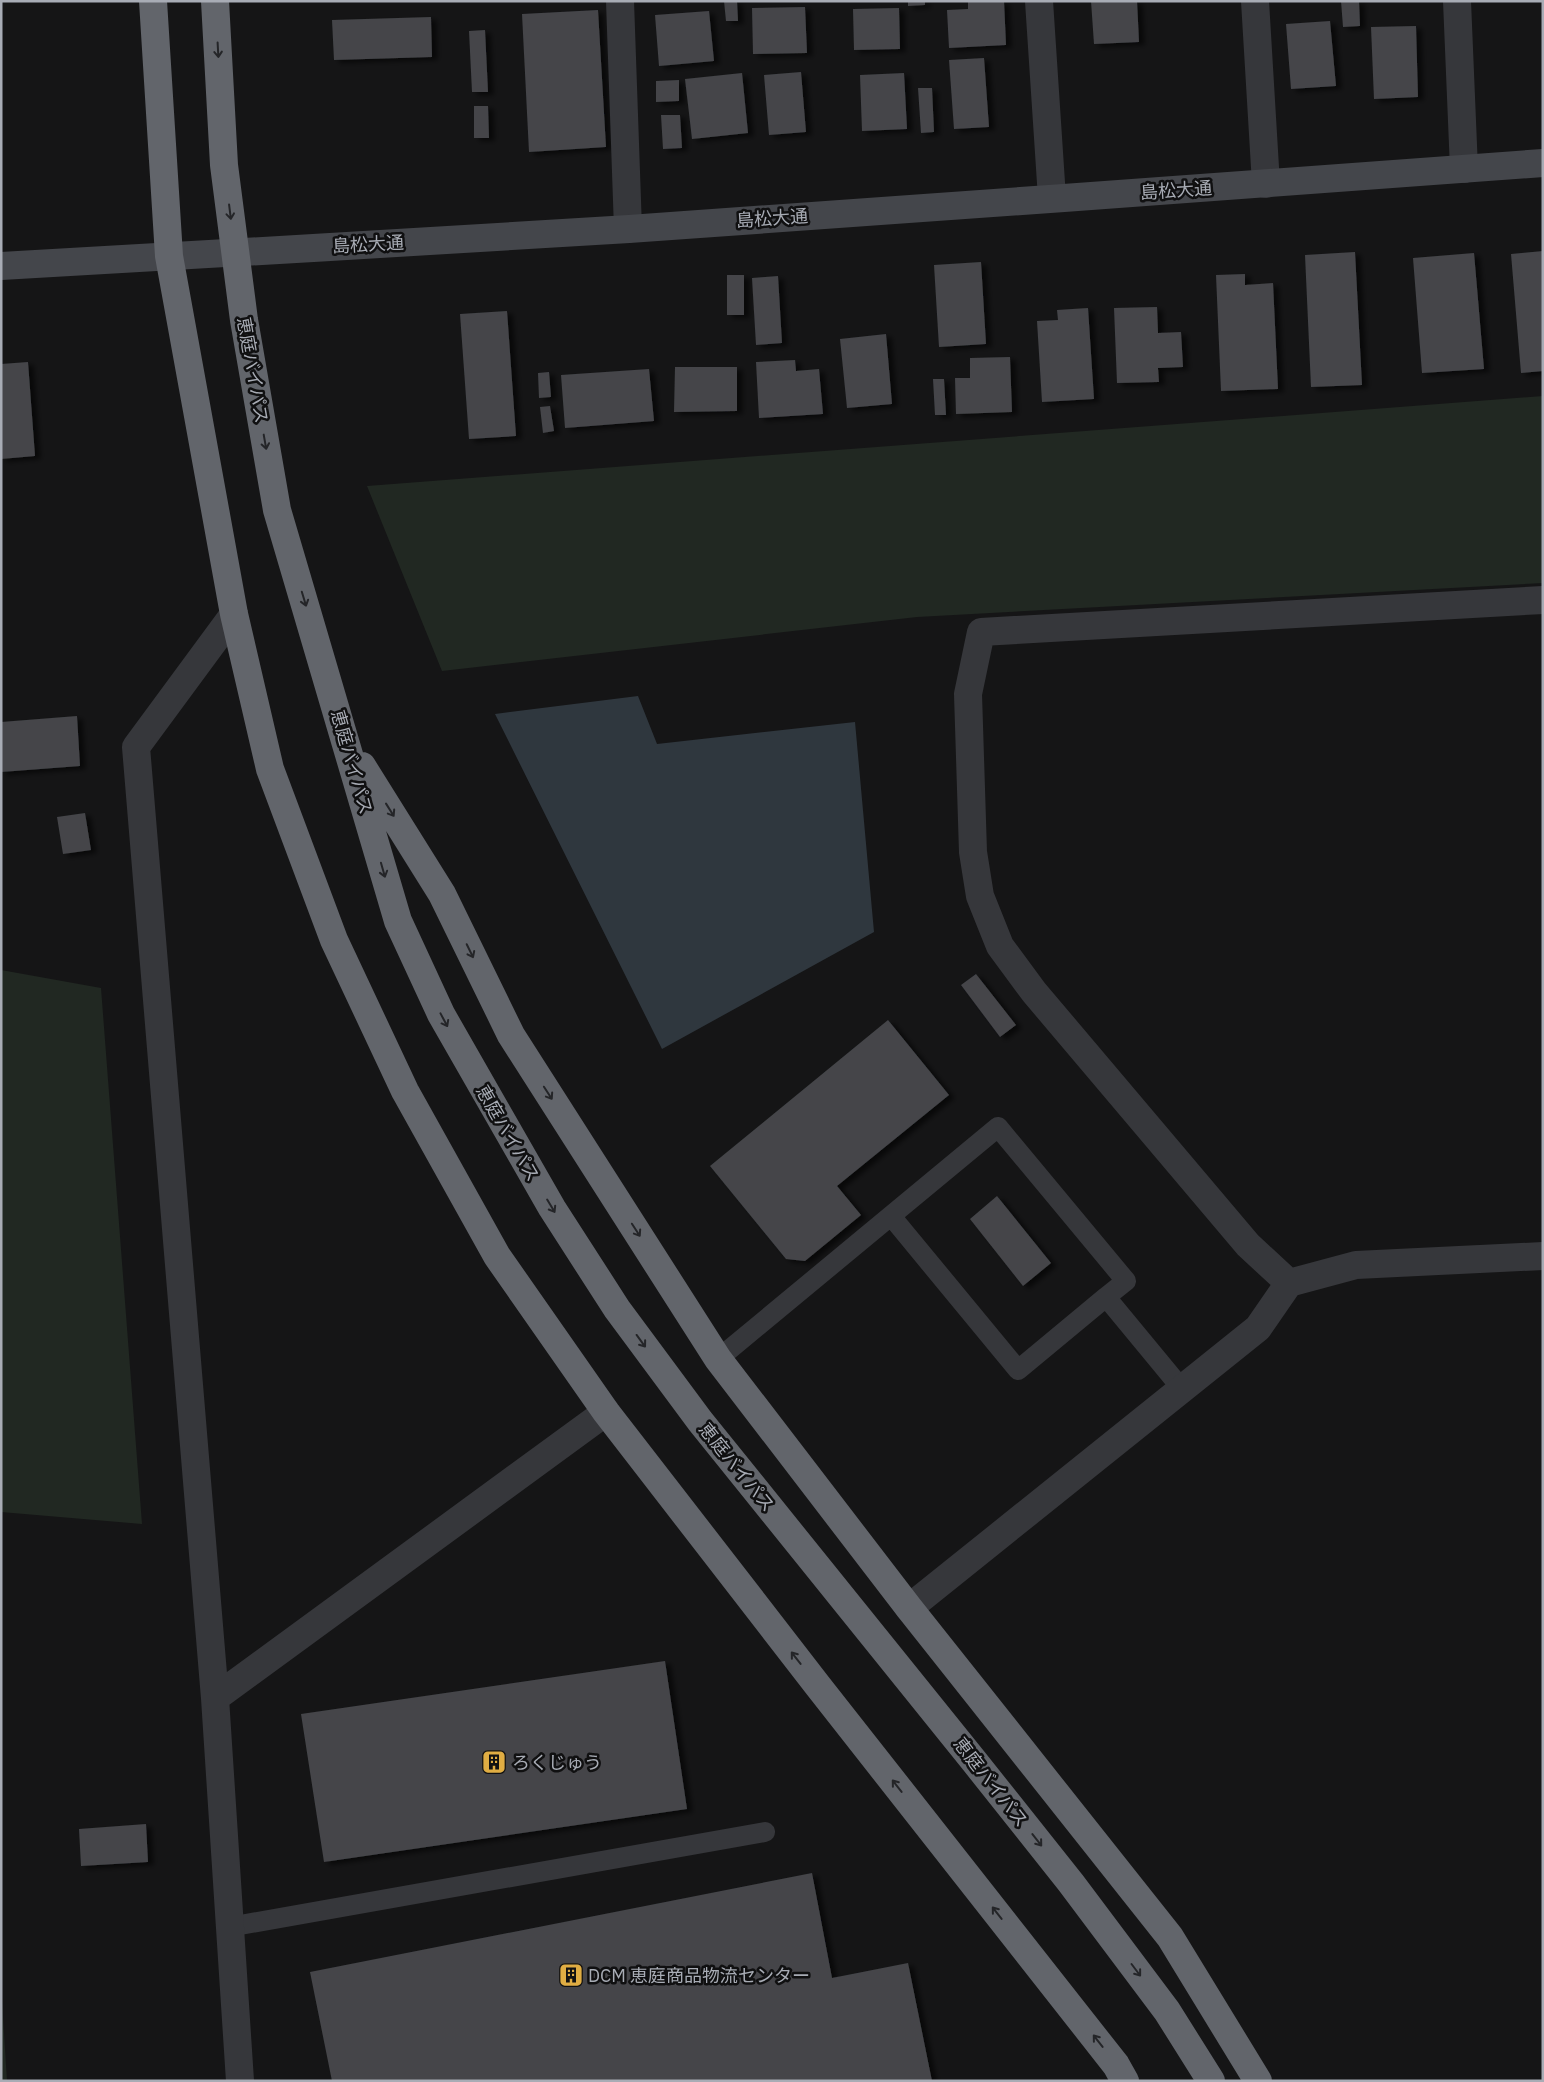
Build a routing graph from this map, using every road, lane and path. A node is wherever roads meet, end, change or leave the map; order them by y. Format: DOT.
graph roads {
  1 [pos="152,1"];
  2 [pos="215,1"];
  3 [pos="620,1"];
  4 [pos="1039,1"];
  5 [pos="1255,1"];
  6 [pos="1456,1"];
  7 [pos="1543,163"];
  8 [pos="1464,169"];
  9 [pos="1266,184"];
  10 [pos="1052,198"];
  11 [pos="628,229"];
  12 [pos="235,254"];
  13 [pos="169,256"];
  14 [pos="1,266"];
  15 [pos="1543,600"];
  16 [pos="234,614"];
  17 [pos="345,739"];
  18 [pos="891,1216"];
  19 [pos="1543,1256"];
  20 [pos="1289,1283"];
  21 [pos="1106,1297"];
  22 [pos="718,1359"];
  23 [pos="1182,1389"];
  24 [pos="606,1412"];
  25 [pos="909,1608"];
  26 [pos="215,1698"];
  27 [pos="765,1832"];
  28 [pos="229,1927"];
  29 [pos="240,2081"];
  30 [pos="1126,2081"];
  31 [pos="1210,2081"];
  32 [pos="1258,2081"];
  1 -- 13 [label="highway"];
  2 -- 12 [label="highway, 恵庭バイパス, one-way"];
  3 -- 11 [label="street"];
  4 -- 10 [label="street"];
  5 -- 9 [label="street"];
  6 -- 8 [label="street"];
  7 -- 8 [label="street, 島松大通"];
  8 -- 9 [label="street, 島松大通"];
  9 -- 10 [label="street, 島松大通"];
  10 -- 11 [label="street, 島松大通"];
  11 -- 12 [label="street, 島松大通"];
  12 -- 13 [label="street, 島松大通"];
  12 -- 17 [label="highway, 恵庭バイパス, one-way"];
  13 -- 14 [label="street, 島松大通"];
  13 -- 16 [label="highway"];
  15 -- 20 [label="street"];
  16 -- 24 [label="highway"];
  16 -- 26 [label="street"];
  17 -- 22 [label="highway, one-way"];
  17 -- 31 [label="highway, 恵庭バイパス, one-way"];
  18 -- 21 [label="lane"];
  18 -- 21 [label="lane"];
  18 -- 22 [label="lane"];
  19 -- 20 [label="street"];
  20 -- 23 [label="street"];
  21 -- 23 [label="lane"];
  22 -- 25 [label="highway"];
  23 -- 25 [label="street"];
  24 -- 26 [label="street"];
  30 -- 24 [label="highway, one-way"];
  25 -- 32 [label="highway"];
  26 -- 28 [label="street"];
  27 -- 28 [label="lane"];
  28 -- 29 [label="street"];
}
